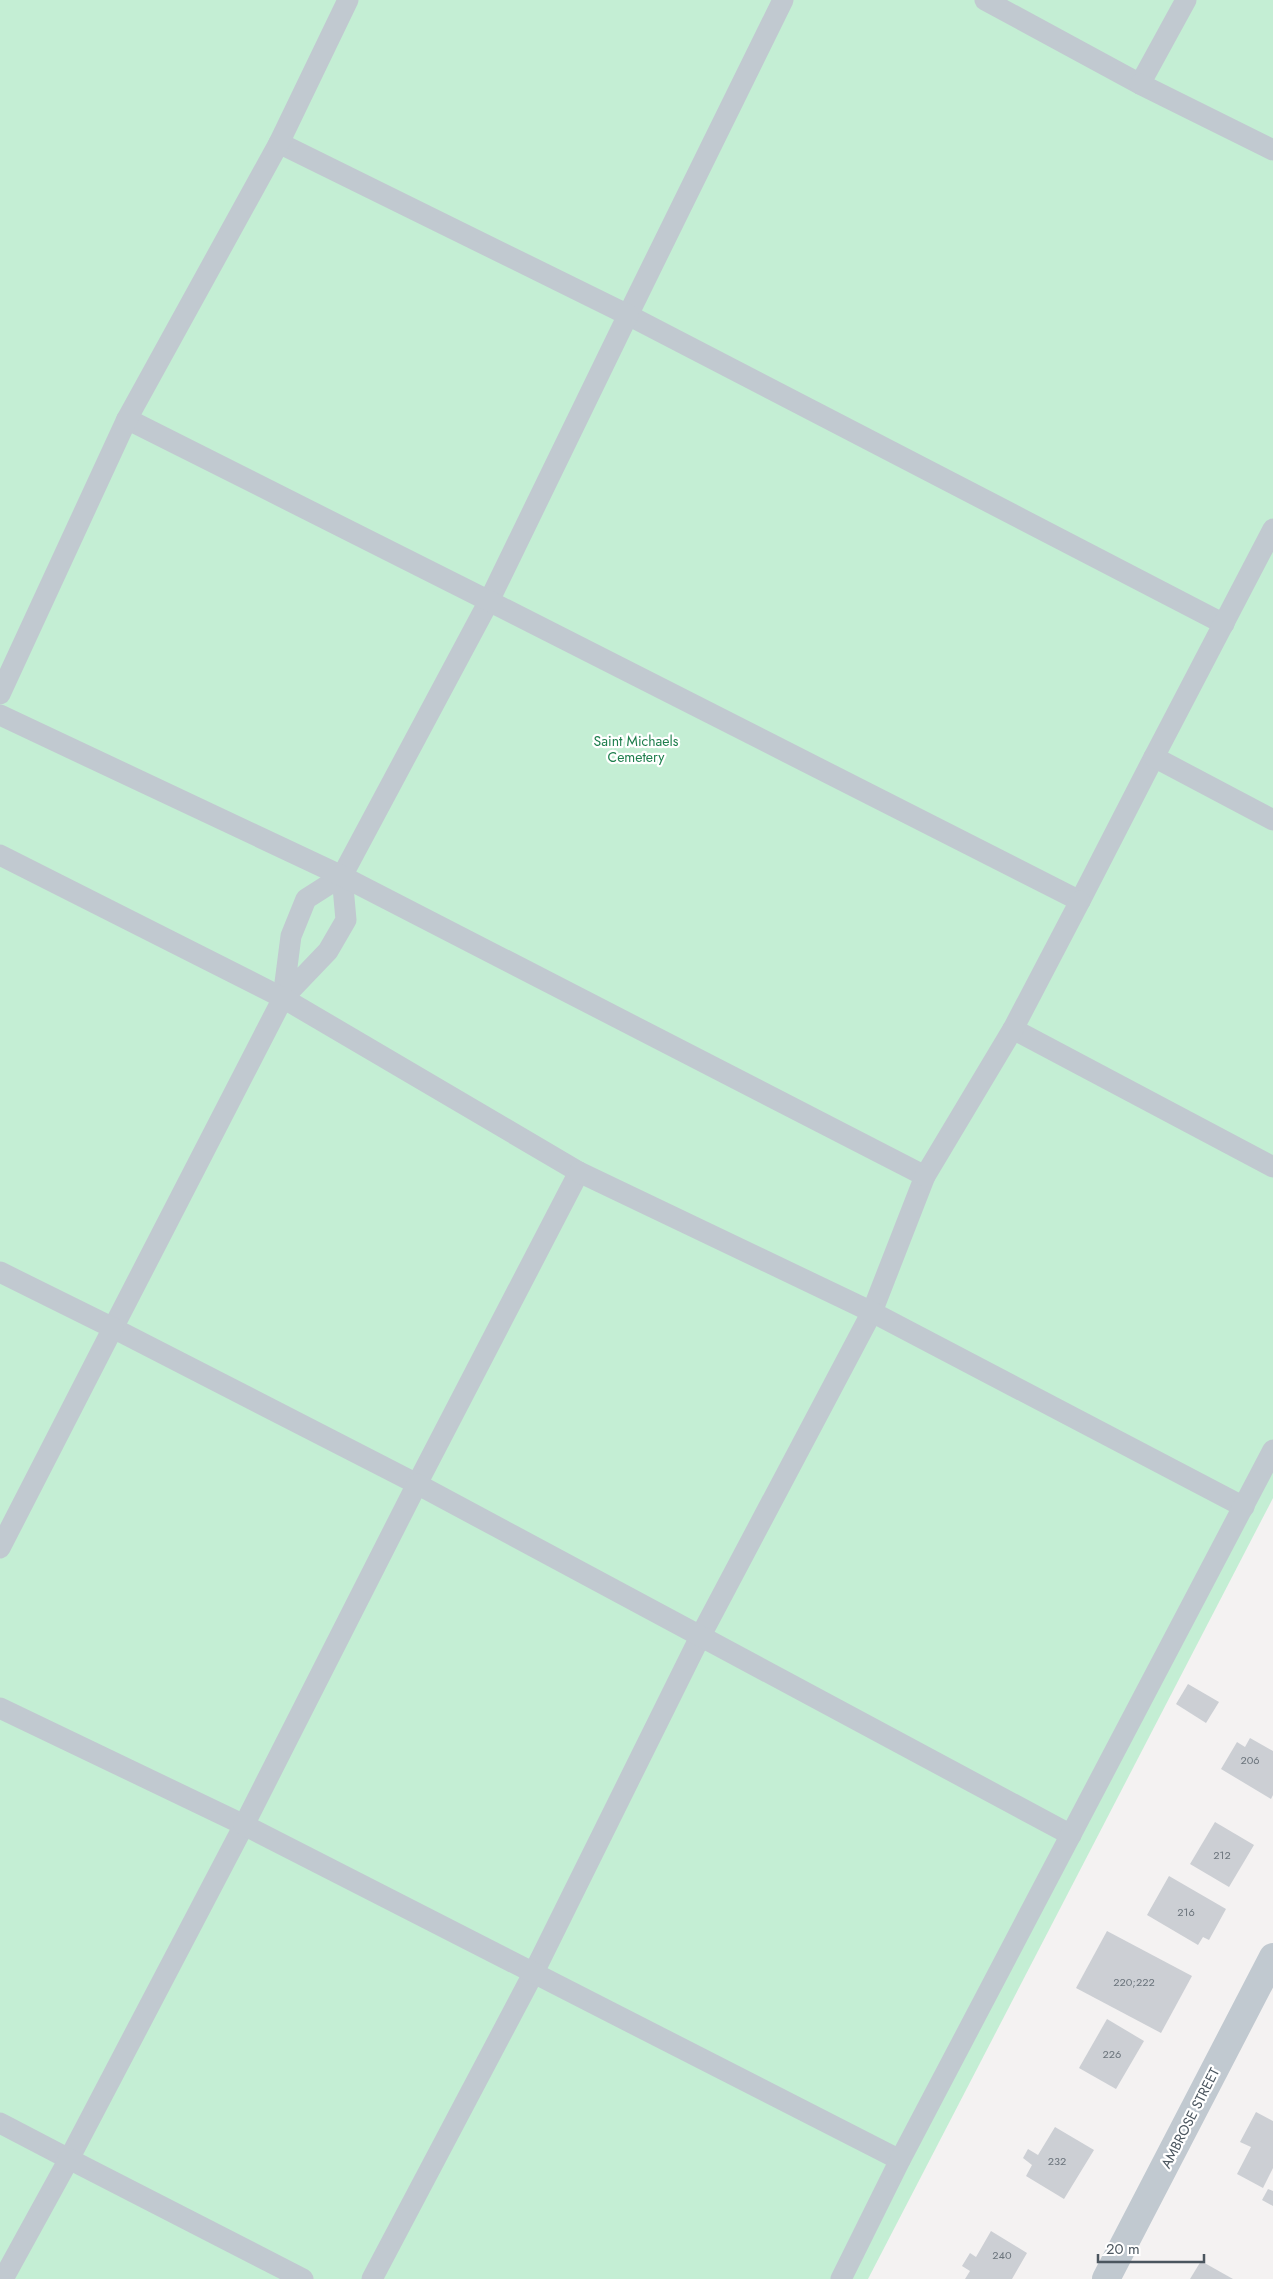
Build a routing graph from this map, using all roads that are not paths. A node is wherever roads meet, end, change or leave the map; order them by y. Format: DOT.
graph roads {
  1 [pos="348,0"];
  2 [pos="783,0"];
  3 [pos="985,0"];
  4 [pos="1186,0"];
  5 [pos="1140,84"];
  6 [pos="280,143"];
  7 [pos="1273,150"];
  8 [pos="628,315"];
  9 [pos="127,419"];
  10 [pos="1273,528"];
  11 [pos="489,600"];
  12 [pos="1224,624"];
  13 [pos="0,694"];
  14 [pos="0,715"];
  15 [pos="1154,757"];
  16 [pos="1273,820"];
  17 [pos="0,855"];
  18 [pos="342,876"];
  19 [pos="1080,901"];
  20 [pos="283,998"];
  21 [pos="1013,1029"];
  22 [pos="1273,1167"];
  23 [pos="579,1172"];
  24 [pos="925,1176"];
  25 [pos="0,1272"];
  26 [pos="872,1312"];
  27 [pos="113,1328"];
  28 [pos="1273,1450"];
  29 [pos="417,1484"];
  30 [pos="1244,1507"];
  31 [pos="0,1548"];
  32 [pos="700,1637"];
  33 [pos="0,1708"];
  34 [pos="244,1825"];
  35 [pos="1071,1835"];
  36 [pos="1273,1957"];
  37 [pos="533,1974"];
  38 [pos="0,2123"];
  39 [pos="69,2158"];
  40 [pos="900,2160"];
  41 [pos="3,2279"];
  42 [pos="303,2279"];
  43 [pos="372,2279"];
  44 [pos="841,2279"];
  45 [pos="1106,2279"];
  1 -- 6 [label="lane"];
  2 -- 8 [label="lane"];
  3 -- 5 [label="lane"];
  4 -- 5 [label="lane"];
  5 -- 7 [label="lane"];
  6 -- 8 [label="lane"];
  6 -- 9 [label="lane"];
  8 -- 11 [label="lane"];
  8 -- 12 [label="lane"];
  9 -- 11 [label="lane"];
  9 -- 13 [label="lane"];
  10 -- 12 [label="lane"];
  11 -- 18 [label="lane"];
  11 -- 19 [label="lane"];
  12 -- 15 [label="lane"];
  14 -- 18 [label="lane"];
  15 -- 16 [label="lane"];
  15 -- 19 [label="lane"];
  17 -- 20 [label="lane"];
  18 -- 20 [label="lane"];
  18 -- 20 [label="lane"];
  18 -- 24 [label="lane"];
  19 -- 21 [label="lane"];
  20 -- 23 [label="lane"];
  20 -- 27 [label="lane"];
  21 -- 22 [label="lane"];
  21 -- 24 [label="lane"];
  23 -- 26 [label="lane"];
  23 -- 29 [label="lane"];
  24 -- 26 [label="lane"];
  25 -- 27 [label="lane"];
  26 -- 30 [label="lane"];
  26 -- 32 [label="lane"];
  27 -- 29 [label="lane"];
  27 -- 31 [label="lane"];
  28 -- 30 [label="lane"];
  29 -- 32 [label="lane"];
  29 -- 34 [label="lane"];
  30 -- 35 [label="lane"];
  32 -- 35 [label="lane"];
  32 -- 37 [label="lane"];
  33 -- 34 [label="lane"];
  34 -- 37 [label="lane"];
  34 -- 39 [label="lane"];
  35 -- 40 [label="lane"];
  36 -- 45 [label="street, AMBROSE STREET"];
  37 -- 40 [label="lane"];
  37 -- 43 [label="lane"];
  38 -- 39 [label="lane"];
  39 -- 41 [label="lane"];
  39 -- 42 [label="lane"];
  40 -- 44 [label="lane"];
}
